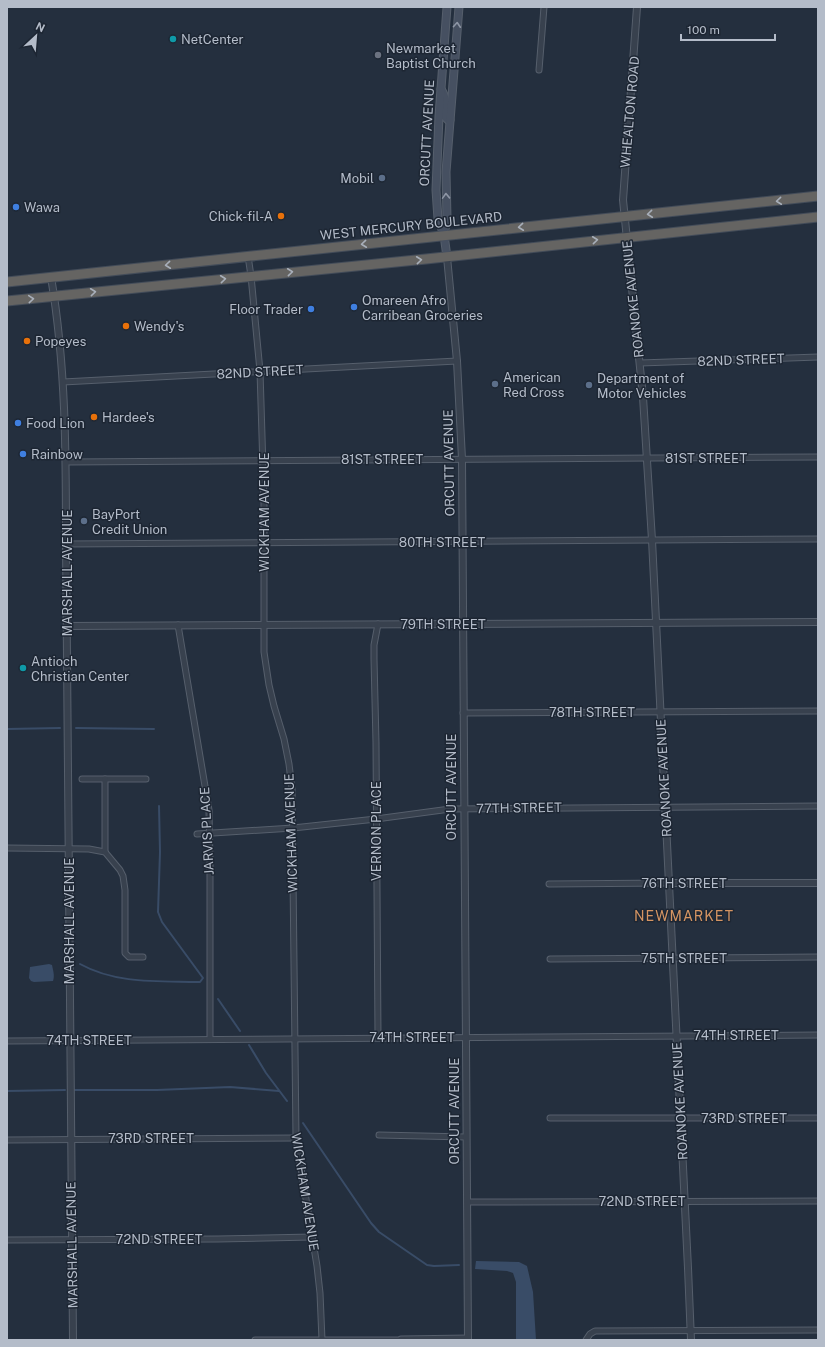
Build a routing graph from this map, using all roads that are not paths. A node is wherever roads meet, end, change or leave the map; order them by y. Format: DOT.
graph roads {
  1 [pos="447,7"];
  2 [pos="459,7"];
  3 [pos="544,7"];
  4 [pos="637,7"];
  5 [pos="539,70"];
  6 [pos="441,89"];
  7 [pos="450,120"];
  8 [pos="818,196"];
  9 [pos="624,217"];
  10 [pos="818,217"];
  11 [pos="444,235"];
  12 [pos="626,237"];
  13 [pos="248,256"];
  14 [pos="447,257"];
  15 [pos="251,276"];
  16 [pos="51,277"];
  17 [pos="7,282"];
  18 [pos="54,296"];
  19 [pos="7,301"];
  20 [pos="818,358"];
  21 [pos="457,361"];
  22 [pos="640,363"];
  23 [pos="260,371"];
  24 [pos="63,382"];
  25 [pos="818,457"];
  26 [pos="646,458"];
  27 [pos="462,459"];
  28 [pos="264,460"];
  29 [pos="67,462"];
  30 [pos="652,540"];
  31 [pos="818,540"];
  32 [pos="462,542"];
  33 [pos="264,543"];
  34 [pos="66,544"];
  35 [pos="818,622"];
  36 [pos="656,623"];
  37 [pos="378,624"];
  38 [pos="462,624"];
  39 [pos="178,625"];
  40 [pos="264,625"];
  41 [pos="67,626"];
  42 [pos="818,711"];
  43 [pos="463,712"];
  44 [pos="660,712"];
  45 [pos="82,779"];
  46 [pos="105,779"];
  47 [pos="146,779"];
  48 [pos="665,806"];
  49 [pos="818,806"];
  50 [pos="463,809"];
  51 [pos="376,819"];
  52 [pos="293,828"];
  53 [pos="197,834"];
  54 [pos="210,834"];
  55 [pos="7,848"];
  56 [pos="69,849"];
  57 [pos="104,852"];
  58 [pos="669,883"];
  59 [pos="818,883"];
  60 [pos="549,884"];
  61 [pos="144,957"];
  62 [pos="818,957"];
  63 [pos="673,958"];
  64 [pos="550,959"];
  65 [pos="818,1035"];
  66 [pos="466,1036"];
  67 [pos="677,1036"];
  68 [pos="378,1037"];
  69 [pos="294,1038"];
  70 [pos="210,1039"];
  71 [pos="7,1041"];
  72 [pos="70,1041"];
  73 [pos="550,1118"];
  74 [pos="681,1118"];
  75 [pos="818,1118"];
  76 [pos="379,1135"];
  77 [pos="466,1137"];
  78 [pos="296,1138"];
  79 [pos="71,1139"];
  80 [pos="7,1140"];
  81 [pos="818,1200"];
  82 [pos="685,1201"];
  83 [pos="467,1202"];
  84 [pos="312,1237"];
  85 [pos="7,1240"];
  86 [pos="72,1240"];
  87 [pos="818,1330"];
  88 [pos="690,1331"];
  89 [pos="468,1339"];
  90 [pos="73,1340"];
  91 [pos="255,1340"];
  92 [pos="322,1340"];
  93 [pos="401,1340"];
  94 [pos="586,1340"];
  95 [pos="691,1340"];
  1 -- 6 [label="main road, ORCUTT AVENUE"];
  7 -- 2 [label="main road, ORCUTT AVENUE, one-way"];
  3 -- 5 [label="street"];
  4 -- 9 [label="street, WHEALTON ROAD"];
  6 -- 7 [label="main road"];
  6 -- 11 [label="main road, ORCUTT AVENUE"];
  11 -- 7 [label="main road, ORCUTT AVENUE, one-way"];
  8 -- 9 [label="highway, WEST MERCURY BOULEVARD, one-way"];
  9 -- 11 [label="highway, WEST MERCURY BOULEVARD, one-way"];
  9 -- 12 [label="street, ROANOKE AVENUE"];
  10 -- 12 [label="highway"];
  11 -- 13 [label="highway, WEST MERCURY BOULEVARD, one-way"];
  11 -- 14 [label="main road, ORCUTT AVENUE"];
  14 -- 12 [label="highway, one-way"];
  12 -- 22 [label="street, ROANOKE AVENUE"];
  13 -- 15 [label="street, WICKHAM AVENUE"];
  13 -- 16 [label="highway, WEST MERCURY BOULEVARD, one-way"];
  15 -- 14 [label="highway, one-way"];
  14 -- 21 [label="street, ORCUTT AVENUE"];
  18 -- 15 [label="highway, one-way"];
  15 -- 23 [label="street, WICKHAM AVENUE"];
  16 -- 17 [label="highway, WEST MERCURY BOULEVARD"];
  16 -- 18 [label="street, MARSHALL AVENUE"];
  19 -- 18 [label="highway, one-way"];
  18 -- 24 [label="street, MARSHALL AVENUE"];
  20 -- 22 [label="street, 82ND STREET"];
  21 -- 23 [label="street, 82ND STREET"];
  21 -- 27 [label="street, ORCUTT AVENUE"];
  22 -- 26 [label="street, ROANOKE AVENUE"];
  23 -- 24 [label="street, 82ND STREET"];
  23 -- 28 [label="street, WICKHAM AVENUE"];
  24 -- 29 [label="street, MARSHALL AVENUE"];
  25 -- 26 [label="street, 81ST STREET"];
  26 -- 27 [label="street, 81ST STREET"];
  26 -- 30 [label="street, ROANOKE AVENUE"];
  27 -- 28 [label="street, 81ST STREET"];
  27 -- 32 [label="street, ORCUTT AVENUE"];
  28 -- 29 [label="street, 81ST STREET"];
  28 -- 33 [label="street, WICKHAM AVENUE"];
  29 -- 34 [label="street, MARSHALL AVENUE"];
  30 -- 31 [label="street, 80TH STREET"];
  30 -- 32 [label="street, 80TH STREET"];
  30 -- 36 [label="street, ROANOKE AVENUE"];
  32 -- 33 [label="street, 80TH STREET"];
  32 -- 38 [label="street, ORCUTT AVENUE"];
  33 -- 34 [label="street, 80TH STREET"];
  33 -- 40 [label="street, WICKHAM AVENUE"];
  34 -- 41 [label="street, MARSHALL AVENUE"];
  35 -- 36 [label="street, 79TH STREET"];
  36 -- 38 [label="street, 79TH STREET"];
  36 -- 44 [label="street, ROANOKE AVENUE"];
  37 -- 38 [label="street, 79TH STREET"];
  37 -- 40 [label="street, 79TH STREET"];
  37 -- 51 [label="street, VERNON PLACE"];
  38 -- 43 [label="street, ORCUTT AVENUE"];
  39 -- 40 [label="street, 79TH STREET"];
  39 -- 41 [label="street, 79TH STREET"];
  39 -- 54 [label="street, JARVIS PLACE"];
  40 -- 52 [label="street, WICKHAM AVENUE"];
  41 -- 56 [label="street, MARSHALL AVENUE"];
  42 -- 44 [label="street, 78TH STREET"];
  43 -- 44 [label="street, 78TH STREET"];
  43 -- 50 [label="street, ORCUTT AVENUE"];
  44 -- 48 [label="street, ROANOKE AVENUE"];
  45 -- 46 [label="street"];
  46 -- 47 [label="street"];
  46 -- 57 [label="street"];
  48 -- 49 [label="street, 77TH STREET"];
  48 -- 50 [label="street, 77TH STREET"];
  48 -- 58 [label="street, ROANOKE AVENUE"];
  50 -- 51 [label="street, 77TH STREET"];
  50 -- 66 [label="street, ORCUTT AVENUE"];
  51 -- 52 [label="street, 77TH STREET"];
  51 -- 68 [label="street, VERNON PLACE"];
  52 -- 54 [label="street, 77TH STREET"];
  52 -- 69 [label="street, WICKHAM AVENUE"];
  53 -- 54 [label="street, 77TH STREET"];
  54 -- 70 [label="street, JARVIS PLACE"];
  55 -- 56 [label="street"];
  56 -- 57 [label="street"];
  56 -- 72 [label="street, MARSHALL AVENUE"];
  57 -- 61 [label="street"];
  58 -- 59 [label="street, 76TH STREET"];
  58 -- 60 [label="street, 76TH STREET"];
  58 -- 63 [label="street, ROANOKE AVENUE"];
  62 -- 63 [label="street, 75TH STREET"];
  63 -- 64 [label="street, 75TH STREET"];
  63 -- 67 [label="street, ROANOKE AVENUE"];
  65 -- 67 [label="street, 74TH STREET"];
  66 -- 67 [label="street, 74TH STREET"];
  66 -- 68 [label="street, 74TH STREET"];
  66 -- 77 [label="street, ORCUTT AVENUE"];
  67 -- 74 [label="street, ROANOKE AVENUE"];
  68 -- 69 [label="street, 74TH STREET"];
  69 -- 70 [label="street, 74TH STREET"];
  69 -- 78 [label="street, WICKHAM AVENUE"];
  70 -- 72 [label="street, 74TH STREET"];
  71 -- 72 [label="street, 74TH STREET"];
  72 -- 79 [label="street, MARSHALL AVENUE"];
  73 -- 74 [label="street, 73RD STREET"];
  74 -- 75 [label="street, 73RD STREET"];
  74 -- 82 [label="street, ROANOKE AVENUE"];
  76 -- 77 [label="street"];
  77 -- 83 [label="street, ORCUTT AVENUE"];
  78 -- 79 [label="street, 73RD STREET"];
  78 -- 84 [label="street, WICKHAM AVENUE"];
  79 -- 80 [label="street, 73RD STREET"];
  79 -- 86 [label="street, MARSHALL AVENUE"];
  81 -- 82 [label="street, 72ND STREET"];
  82 -- 83 [label="street, 72ND STREET"];
  82 -- 88 [label="street, ROANOKE AVENUE"];
  83 -- 89 [label="street, ORCUTT AVENUE"];
  84 -- 86 [label="street, 72ND STREET"];
  84 -- 92 [label="street, WICKHAM AVENUE"];
  85 -- 86 [label="street, 72ND STREET"];
  86 -- 90 [label="street, MARSHALL AVENUE"];
  87 -- 88 [label="street"];
  88 -- 94 [label="street"];
  88 -- 95 [label="street, ROANOKE AVENUE"];
  89 -- 93 [label="street"];
  91 -- 92 [label="street"];
  92 -- 93 [label="street"];
}
